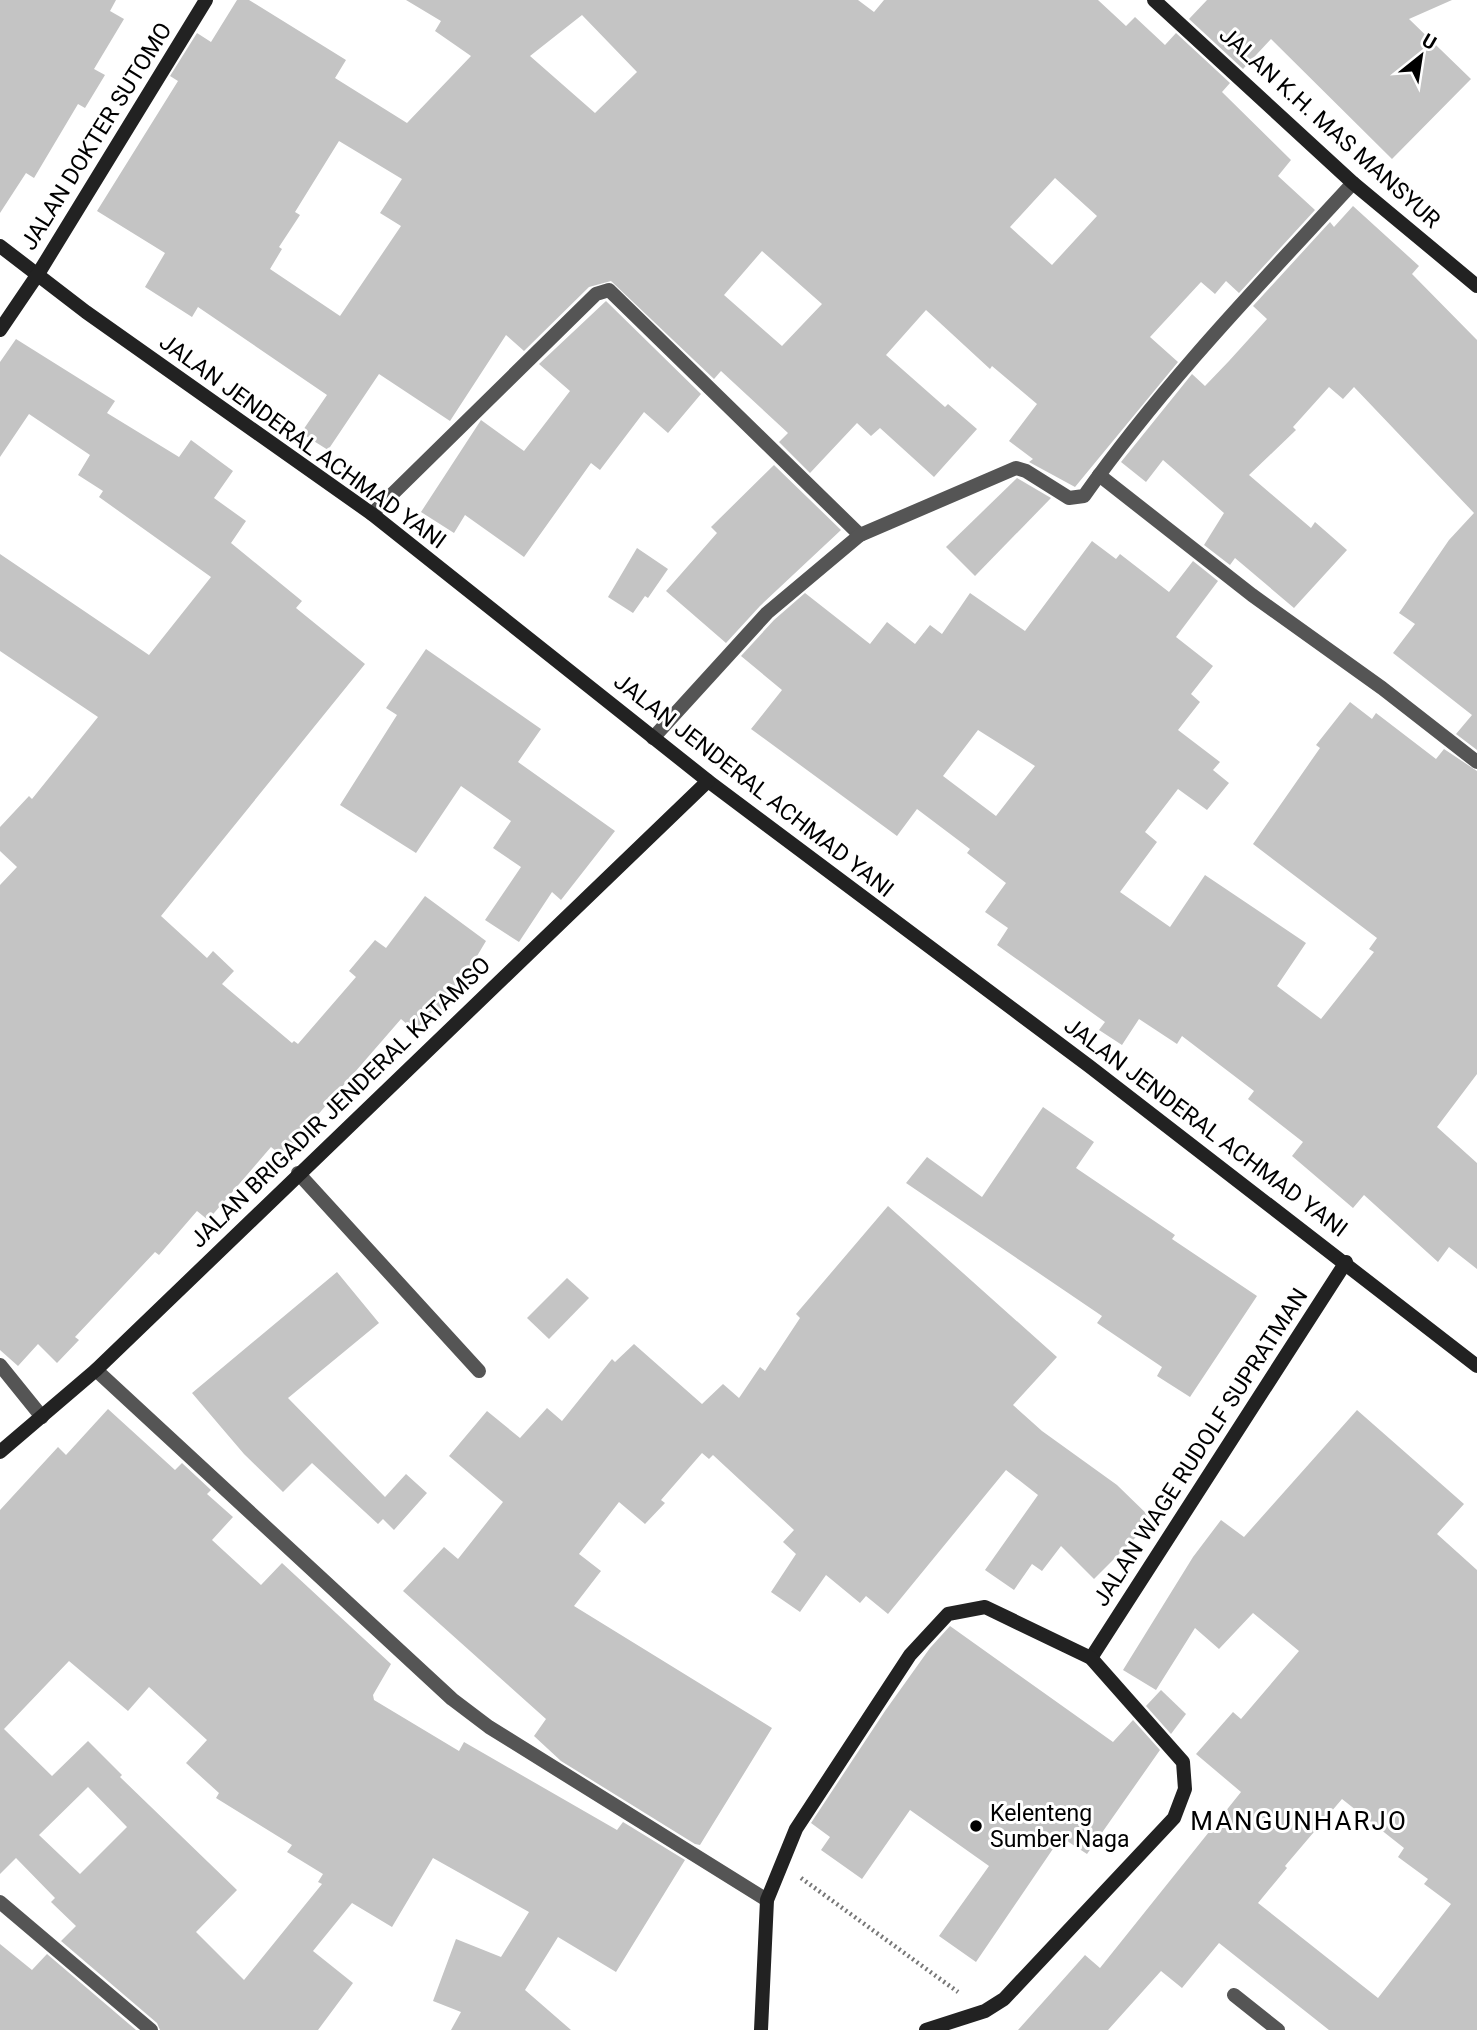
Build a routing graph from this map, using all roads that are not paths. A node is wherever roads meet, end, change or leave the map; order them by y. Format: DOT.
graph roads {
  1 [pos="206,0"];
  2 [pos="1154,0"];
  3 [pos="1353,183"];
  4 [pos="0,246"];
  5 [pos="38,274"];
  6 [pos="1477,286"];
  7 [pos="0,330"];
  8 [pos="1099,475"];
  9 [pos="372,514"];
  10 [pos="860,535"];
  11 [pos="653,738"];
  12 [pos="1477,762"];
  13 [pos="708,781"];
  14 [pos="298,1173"];
  15 [pos="1346,1262"];
  16 [pos="0,1365"];
  17 [pos="1477,1366"];
  18 [pos="96,1370"];
  19 [pos="479,1371"];
  20 [pos="42,1417"];
  21 [pos="0,1452"];
  22 [pos="1091,1658"];
  23 [pos="767,1900"];
  24 [pos="0,1902"];
  25 [pos="1234,1995"];
  26 [pos="151,2030"];
  27 [pos="761,2030"];
  28 [pos="926,2030"];
  29 [pos="1278,2030"];
  1 -- 5 [label="street, JALAN DOKTER SUTOMO"];
  2 -- 3 [label="street, JALAN K.H. MAS MANSYUR"];
  3 -- 6 [label="street, JALAN K.H. MAS MANSYUR"];
  3 -- 8 [label="street"];
  4 -- 5 [label="street, JALAN JENDERAL ACHMAD YANI"];
  5 -- 7 [label="street, JALAN DOKTER SUTOMO"];
  5 -- 9 [label="street, JALAN JENDERAL ACHMAD YANI"];
  8 -- 10 [label="street"];
  8 -- 12 [label="street"];
  9 -- 10 [label="street"];
  9 -- 11 [label="street, JALAN JENDERAL ACHMAD YANI"];
  10 -- 11 [label="street"];
  11 -- 13 [label="street, JALAN JENDERAL ACHMAD YANI"];
  13 -- 14 [label="street, JALAN BRIGADIR JENDERAL KATAMSO"];
  13 -- 15 [label="street, JALAN JENDERAL ACHMAD YANI"];
  14 -- 18 [label="street, JALAN BRIGADIR JENDERAL KATAMSO"];
  14 -- 19 [label="street"];
  15 -- 17 [label="street, JALAN JENDERAL ACHMAD YANI"];
  15 -- 22 [label="street, JALAN WAGE RUDOLF SUPRATMAN"];
  16 -- 20 [label="street"];
  18 -- 20 [label="street, JALAN BRIGADIR JENDERAL KATAMSO"];
  18 -- 23 [label="street"];
  20 -- 21 [label="street, JALAN BRIGADIR JENDERAL KATAMSO"];
  22 -- 23 [label="street"];
  22 -- 28 [label="street"];
  23 -- 27 [label="street"];
  24 -- 26 [label="street"];
  25 -- 29 [label="street"];
}
